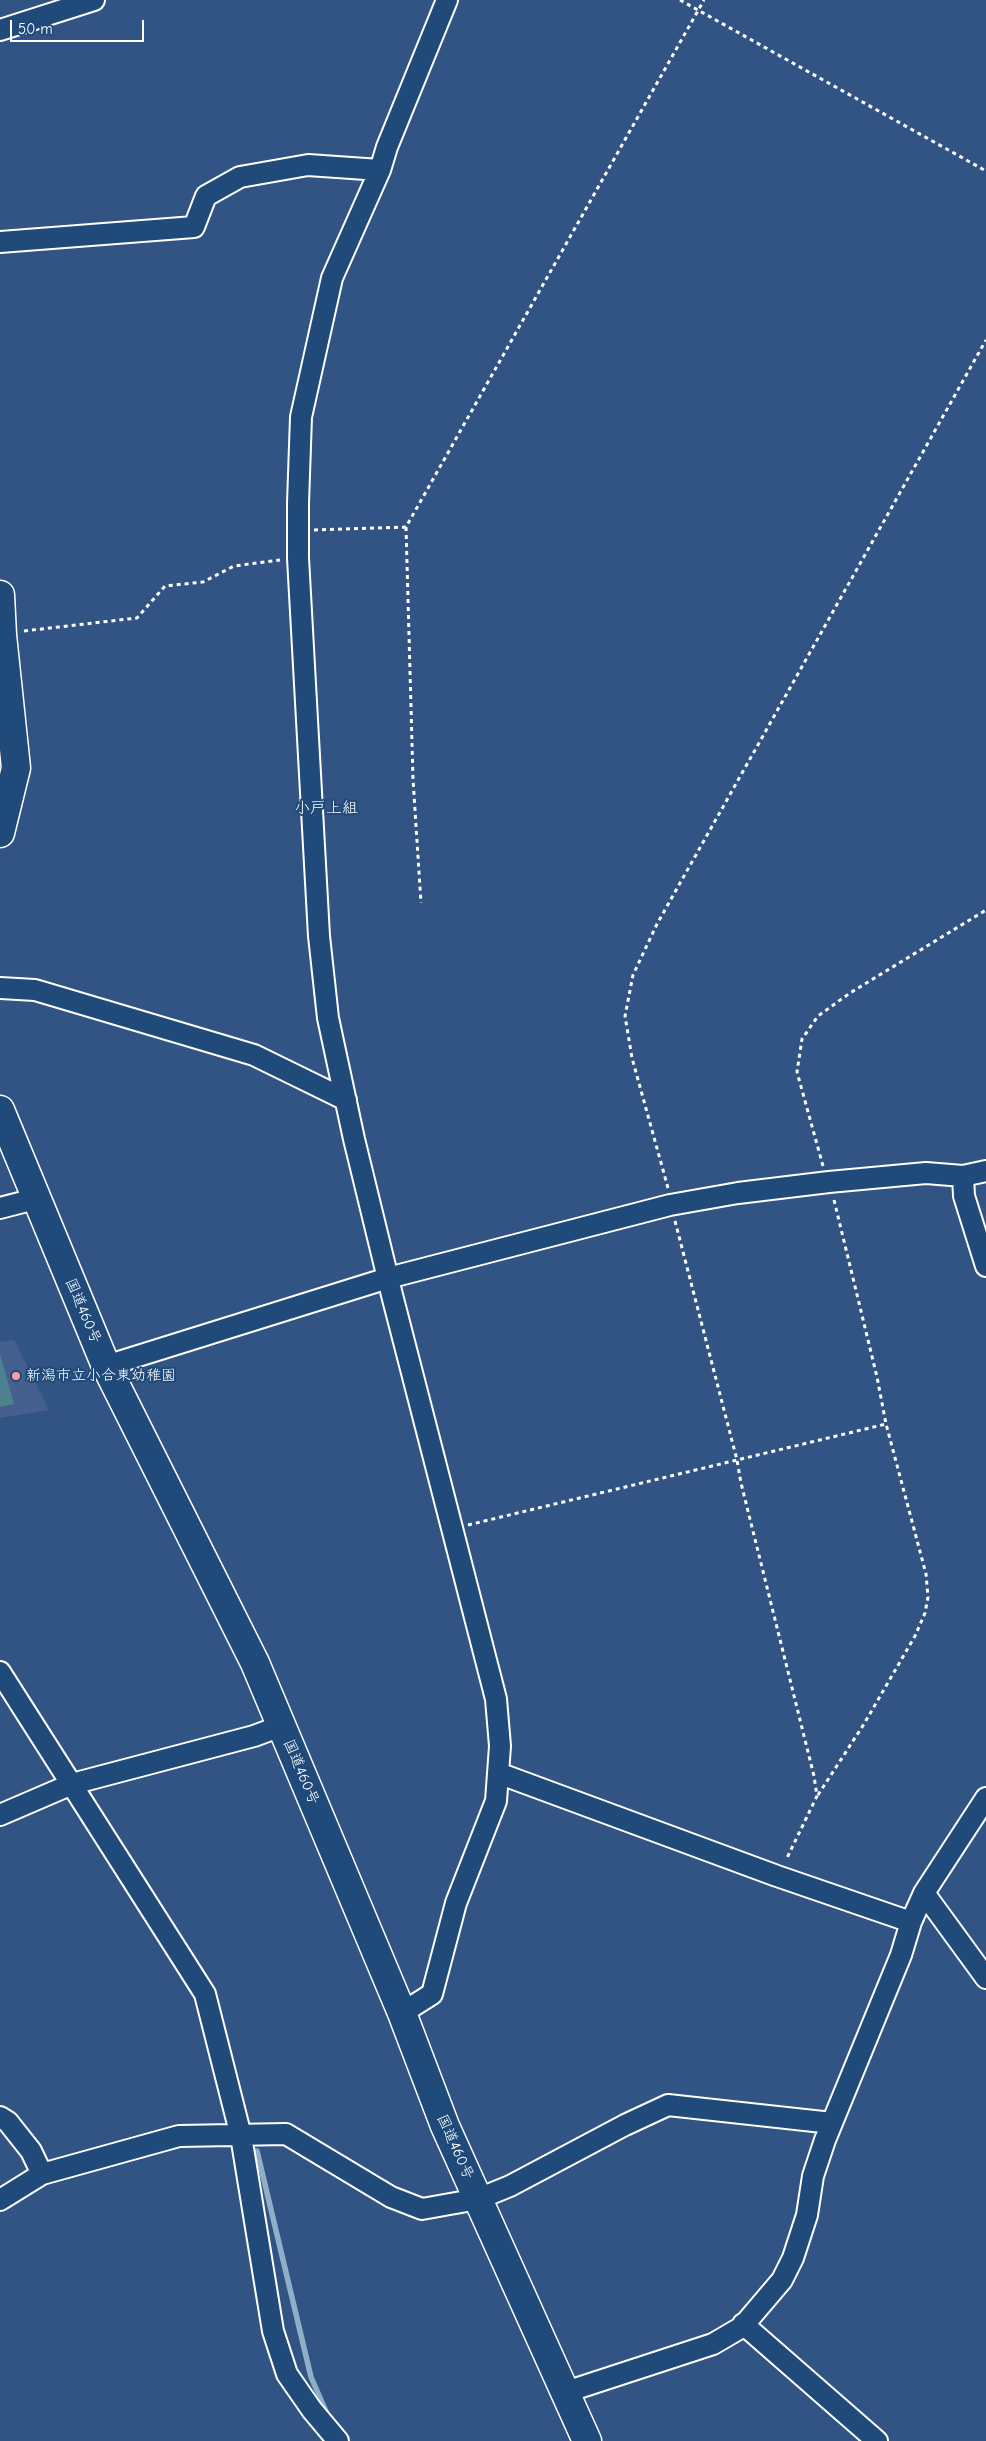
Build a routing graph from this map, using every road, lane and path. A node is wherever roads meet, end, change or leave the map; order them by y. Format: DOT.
graph roads {
  1 [pos="94,0"];
  2 [pos="446,0"];
  3 [pos="680,0"];
  4 [pos="704,0"];
  5 [pos="698,10"];
  6 [pos="0,30"];
  7 [pos="380,170"];
  8 [pos="986,170"];
  9 [pos="0,242"];
  10 [pos="986,340"];
  11 [pos="406,527"];
  12 [pos="298,531"];
  13 [pos="298,558"];
  14 [pos="0,594"];
  15 [pos="2,635"];
  16 [pos="0,833"];
  17 [pos="421,903"];
  18 [pos="986,910"];
  19 [pos="0,988"];
  20 [pos="346,1100"];
  21 [pos="0,1110"];
  22 [pos="986,1171"];
  23 [pos="963,1176"];
  24 [pos="830,1182"];
  25 [pos="36,1199"];
  26 [pos="670,1205"];
  27 [pos="0,1208"];
  28 [pos="986,1266"];
  29 [pos="388,1278"];
  30 [pos="106,1366"];
  31 [pos="886,1424"];
  32 [pos="737,1460"];
  33 [pos="453,1528"];
  34 [pos="0,1672"];
  35 [pos="281,1726"];
  36 [pos="498,1772"];
  37 [pos="72,1784"];
  38 [pos="817,1796"];
  39 [pos="986,1798"];
  40 [pos="0,1815"];
  41 [pos="777,1876"];
  42 [pos="924,1893"];
  43 [pos="912,1922"];
  44 [pos="986,1978"];
  45 [pos="402,2013"];
  46 [pos="0,2117"];
  47 [pos="832,2123"];
  48 [pos="241,2136"];
  49 [pos="42,2174"];
  50 [pos="478,2199"];
  51 [pos="0,2200"];
  52 [pos="743,2324"];
  53 [pos="566,2392"];
  54 [pos="338,2441"];
  55 [pos="587,2441"];
  56 [pos="877,2441"];
  1 -- 6 [label="street"];
  2 -- 7 [label="street"];
  3 -- 5 [label="path"];
  4 -- 5 [label="path"];
  5 -- 8 [label="path"];
  5 -- 11 [label="path"];
  7 -- 9 [label="street"];
  7 -- 12 [label="street"];
  10 -- 26 [label="path"];
  11 -- 12 [label="path"];
  11 -- 17 [label="path"];
  12 -- 13 [label="street"];
  13 -- 15 [label="path"];
  13 -- 20 [label="street"];
  14 -- 15 [label="highway"];
  15 -- 16 [label="highway"];
  18 -- 24 [label="path"];
  19 -- 20 [label="street"];
  20 -- 29 [label="street"];
  21 -- 25 [label="highway, 国道460号"];
  22 -- 23 [label="street"];
  23 -- 24 [label="street"];
  23 -- 28 [label="street"];
  24 -- 26 [label="street"];
  24 -- 31 [label="path"];
  25 -- 27 [label="street"];
  25 -- 30 [label="highway, 国道460号"];
  26 -- 29 [label="street"];
  26 -- 32 [label="path"];
  29 -- 30 [label="street"];
  29 -- 33 [label="street"];
  30 -- 35 [label="highway, 国道460号"];
  31 -- 32 [label="path"];
  31 -- 38 [label="path"];
  32 -- 33 [label="path"];
  32 -- 38 [label="path"];
  33 -- 36 [label="street"];
  34 -- 37 [label="street"];
  35 -- 37 [label="street"];
  35 -- 45 [label="highway, 国道460号"];
  36 -- 41 [label="street"];
  36 -- 45 [label="street"];
  37 -- 40 [label="street"];
  37 -- 48 [label="street"];
  38 -- 41 [label="path"];
  39 -- 42 [label="street"];
  41 -- 43 [label="street"];
  42 -- 43 [label="street"];
  42 -- 44 [label="street"];
  43 -- 47 [label="street"];
  45 -- 50 [label="highway, 国道460号"];
  46 -- 49 [label="street"];
  47 -- 50 [label="street"];
  47 -- 52 [label="street"];
  48 -- 49 [label="street"];
  48 -- 50 [label="street"];
  48 -- 54 [label="street"];
  49 -- 51 [label="street"];
  50 -- 53 [label="highway, 国道460号"];
  52 -- 53 [label="street"];
  52 -- 56 [label="street"];
  53 -- 55 [label="highway, 国道460号"];
}
